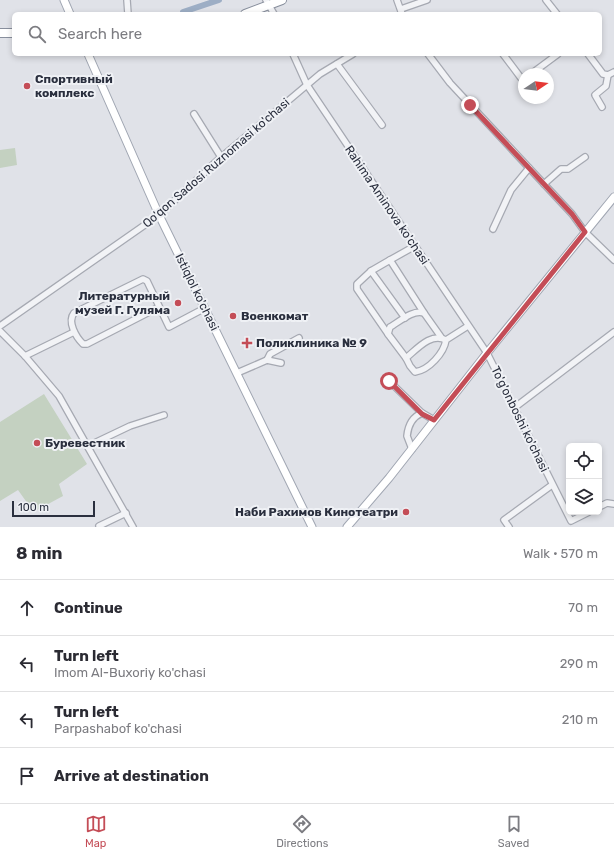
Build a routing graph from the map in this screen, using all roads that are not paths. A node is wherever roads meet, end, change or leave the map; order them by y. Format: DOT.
graph roads {
  1 [pos="64,0"];
  2 [pos="127,0"];
  3 [pos="282,0"];
  4 [pos="398,0"];
  5 [pos="427,0"];
  6 [pos="546,0"];
  7 [pos="268,3"];
  8 [pos="401,11"];
  9 [pos="69,12"];
  10 [pos="128,12"];
  11 [pos="249,12"];
  12 [pos="273,12"];
  13 [pos="555,12"];
  14 [pos="0,33"];
  15 [pos="12,33"];
  16 [pos="89,56"];
  17 [pos="294,56"];
  18 [pos="350,56"];
  19 [pos="430,56"];
  20 [pos="504,56"];
  21 [pos="555,56"];
  22 [pos="590,56"];
  23 [pos="337,64"];
  24 [pos="539,68"];
  25 [pos="614,72"];
  26 [pos="518,74"];
  27 [pos="608,75"];
  28 [pos="307,85"];
  29 [pos="602,106"];
  30 [pos="194,114"];
  31 [pos="382,125"];
  32 [pos="221,157"];
  33 [pos="585,157"];
  34 [pos="529,168"];
  35 [pos="544,184"];
  36 [pos="614,197"];
  37 [pos="159,215"];
  38 [pos="493,229"];
  39 [pos="585,232"];
  40 [pos="415,246"];
  41 [pos="390,260"];
  42 [pos="614,260"];
  43 [pos="371,271"];
  44 [pos="159,307"];
  45 [pos="205,308"];
  46 [pos="424,313"];
  47 [pos="405,318"];
  48 [pos="0,326"];
  49 [pos="468,326"];
  50 [pos="0,331"];
  51 [pos="74,332"];
  52 [pos="614,332"];
  53 [pos="388,334"];
  54 [pos="299,338"];
  55 [pos="444,338"];
  56 [pos="487,353"];
  57 [pos="25,356"];
  58 [pos="406,358"];
  59 [pos="267,360"];
  60 [pos="281,363"];
  61 [pos="237,373"];
  62 [pos="389,381"];
  63 [pos="514,408"];
  64 [pos="422,414"];
  65 [pos="164,415"];
  66 [pos="434,420"];
  67 [pos="88,446"];
  68 [pos="412,449"];
  69 [pos="552,486"];
  70 [pos="614,504"];
  71 [pos="602,506"];
  72 [pos="566,512"];
  73 [pos="126,513"];
  74 [pos="568,515"];
  75 [pos="583,515"];
  76 [pos="99,526"];
  77 [pos="133,527"];
  78 [pos="312,527"];
  79 [pos="347,527"];
  80 [pos="509,527"];
  1 -- 9 [label="main road"];
  2 -- 10 [label="street"];
  3 -- 7 [label="highway"];
  4 -- 8 [label="street"];
  5 -- 8 [label="street"];
  6 -- 13 [label="street"];
  7 -- 11 [label="highway"];
  7 -- 12 [label="street"];
  14 -- 15 [label="highway"];
  16 -- 37 [label="main road, Istiqlol ko'chasi"];
  17 -- 28 [label="street, Rahima Aminova ko'chasi"];
  18 -- 23 [label="street, Qo'qon Sadosi Ruznomasi ko'chasi"];
  19 -- 34 [label="street"];
  20 -- 26 [label="street"];
  21 -- 24 [label="street"];
  22 -- 27 [label="street"];
  23 -- 28 [label="street, Qo'qon Sadosi Ruznomasi ko'chasi"];
  23 -- 31 [label="street"];
  25 -- 27 [label="street"];
  27 -- 29 [label="street"];
  28 -- 32 [label="street, Qo'qon Sadosi Ruznomasi ko'chasi"];
  28 -- 40 [label="street, Rahima Aminova ko'chasi"];
  30 -- 32 [label="street"];
  32 -- 37 [label="street, Qo'qon Sadosi Ruznomasi ko'chasi"];
  33 -- 35 [label="street"];
  34 -- 35 [label="street"];
  34 -- 38 [label="street"];
  35 -- 39 [label="street"];
  36 -- 39 [label="main road"];
  37 -- 45 [label="main road, Istiqlol ko'chasi"];
  37 -- 48 [label="street, Qo'qon Sadosi Ruznomasi ko'chasi"];
  39 -- 42 [label="street"];
  39 -- 56 [label="main road"];
  40 -- 41 [label="street"];
  40 -- 49 [label="street, Rahima Aminova ko'chasi"];
  41 -- 43 [label="street"];
  41 -- 46 [label="street"];
  43 -- 47 [label="street"];
  43 -- 53 [label="street"];
  44 -- 45 [label="street"];
  44 -- 51 [label="street"];
  44 -- 51 [label="street"];
  45 -- 61 [label="main road, Istiqlol ko'chasi"];
  46 -- 47 [label="street"];
  46 -- 55 [label="street"];
  47 -- 53 [label="street"];
  49 -- 55 [label="street"];
  49 -- 56 [label="street, Rahima Aminova ko'chasi"];
  50 -- 57 [label="street"];
  51 -- 57 [label="street"];
  52 -- 63 [label="street"];
  53 -- 58 [label="street"];
  54 -- 59 [label="street"];
  55 -- 58 [label="street"];
  55 -- 58 [label="street"];
  56 -- 63 [label="street, To'g'onboshi ko'chasi"];
  56 -- 66 [label="main road"];
  57 -- 67 [label="street"];
  59 -- 60 [label="street"];
  59 -- 61 [label="street"];
  61 -- 78 [label="main road, Istiqlol ko'chasi"];
  62 -- 64 [label="street"];
  63 -- 69 [label="street, To'g'onboshi ko'chasi"];
  64 -- 66 [label="street"];
  64 -- 68 [label="street"];
  65 -- 67 [label="street"];
  66 -- 68 [label="main road"];
  67 -- 73 [label="street"];
  68 -- 79 [label="main road"];
  69 -- 72 [label="street, To'g'onboshi ko'chasi"];
  69 -- 80 [label="street, To'g'onboshi ko'chasi"];
  70 -- 71 [label="street"];
  73 -- 76 [label="street"];
  73 -- 77 [label="street"];
  74 -- 75 [label="street, To'g'onboshi ko'chasi"];
}
